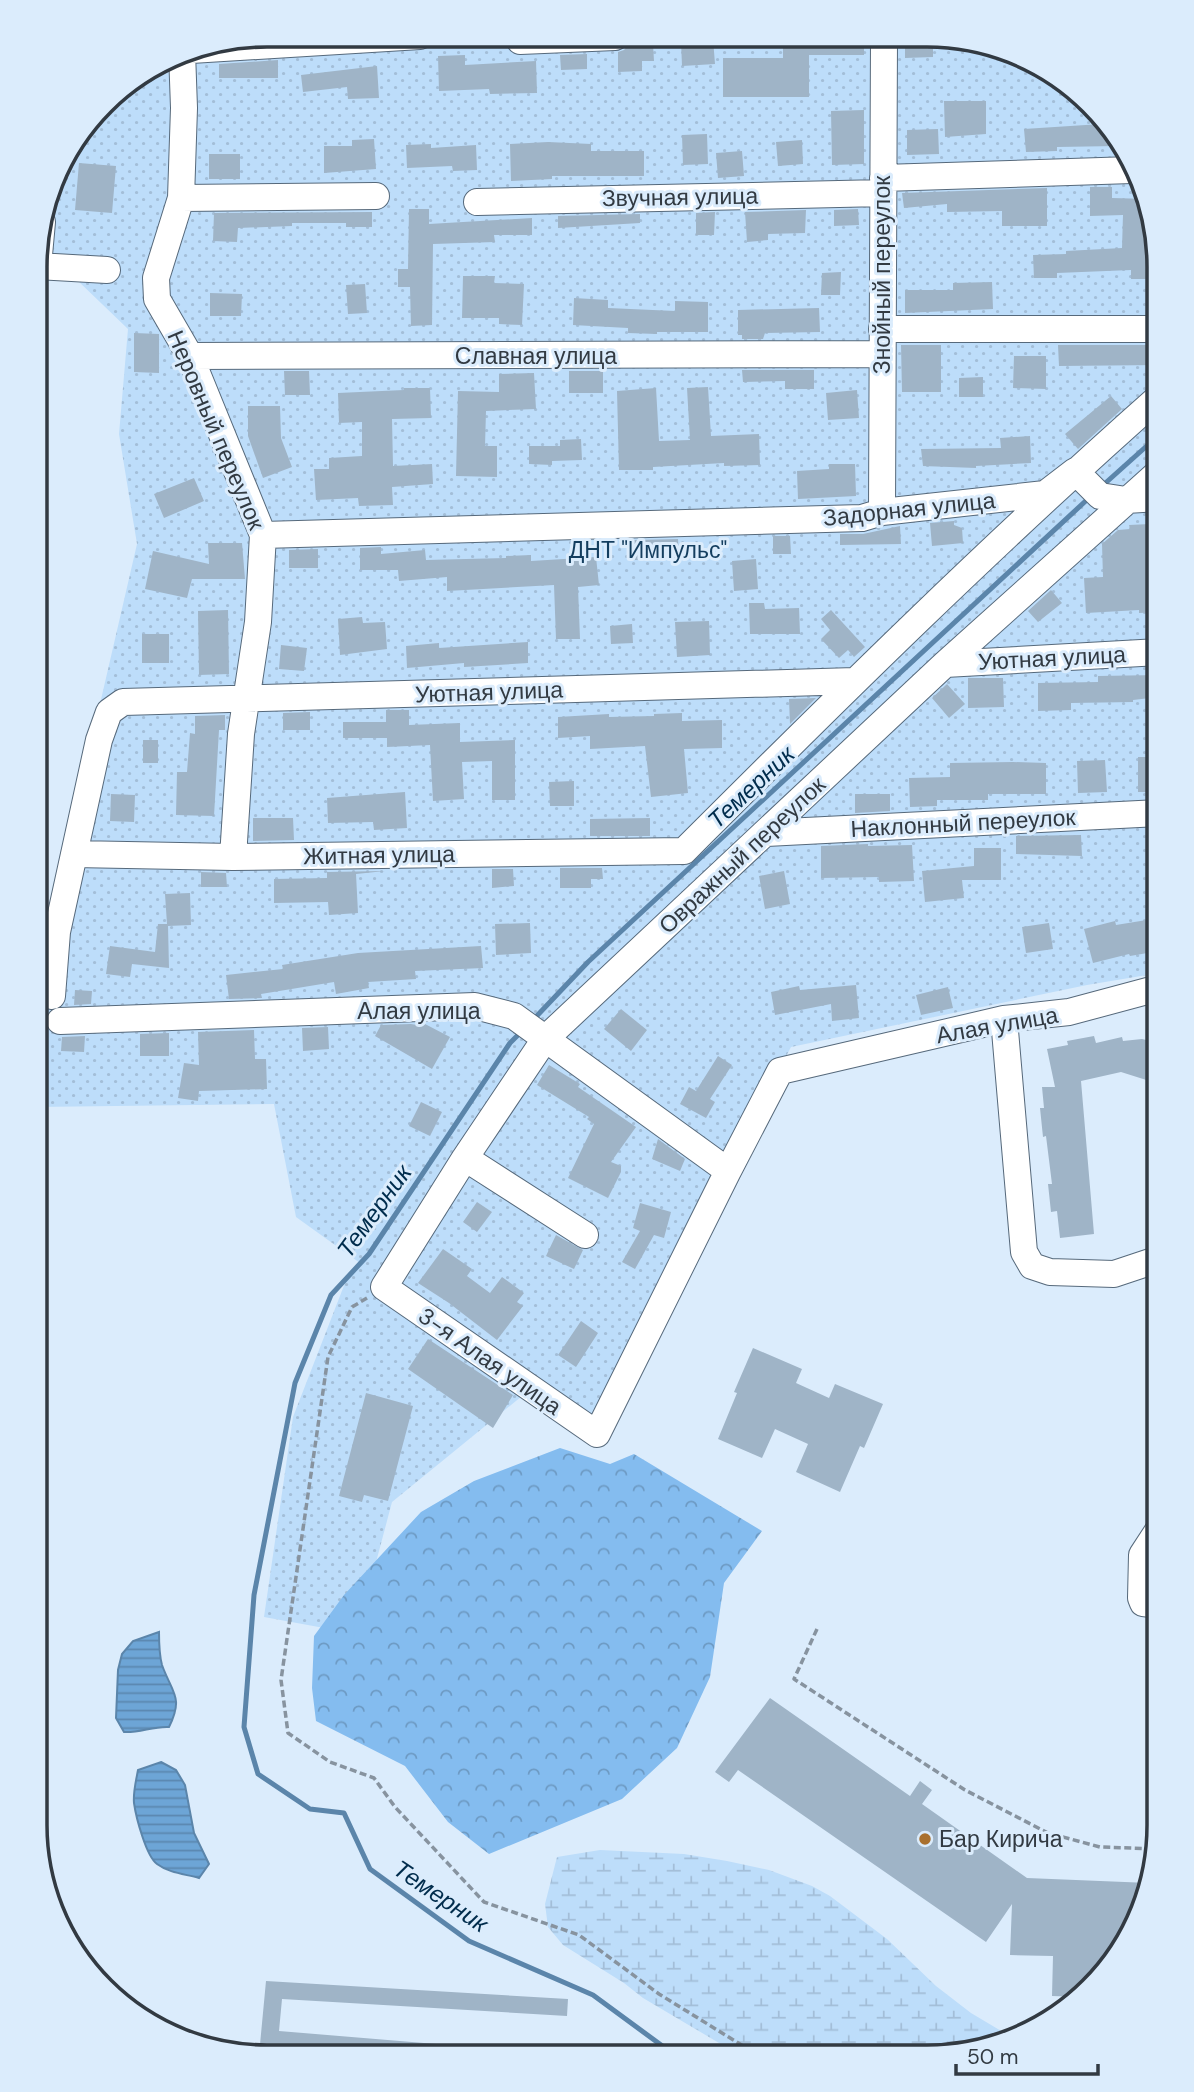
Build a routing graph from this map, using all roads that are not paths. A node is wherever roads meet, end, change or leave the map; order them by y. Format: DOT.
graph roads {
  1 [pos="884,47"];
  2 [pos="182,65"];
  3 [pos="1124,170"];
  4 [pos="883,185"];
  5 [pos="376,196"];
  6 [pos="181,198"];
  7 [pos="477,202"];
  8 [pos="47,267"];
  9 [pos="107,270"];
  10 [pos="1147,330"];
  11 [pos="882,341"];
  12 [pos="190,356"];
  13 [pos="1147,408"];
  14 [pos="1075,471"];
  15 [pos="1147,482"];
  16 [pos="1147,499"];
  17 [pos="1126,500"];
  18 [pos="882,512"];
  19 [pos="263,535"];
  20 [pos="1147,653"];
  21 [pos="945,664"];
  22 [pos="855,681"];
  23 [pos="247,700"];
  24 [pos="1147,814"];
  25 [pos="766,833"];
  26 [pos="684,850"];
  27 [pos="74,854"];
  28 [pos="233,857"];
  29 [pos="52,996"];
  30 [pos="1147,996"];
  31 [pos="1004,1019"];
  32 [pos="60,1021"];
  33 [pos="545,1039"];
  34 [pos="465,1158"];
  35 [pos="728,1171"];
  36 [pos="585,1235"];
  37 [pos="1146,1263"];
  38 [pos="384,1287"];
  39 [pos="597,1434"];
  40 [pos="1146,1548"];
  41 [pos="1146,1603"];
  1 -- 4 [label="street, Знойный переулок"];
  2 -- 6 [label="street, Неровный переулок"];
  3 -- 4 [label="street, Звучная улица"];
  4 -- 7 [label="street, Звучная улица"];
  4 -- 11 [label="street, Знойный переулок"];
  5 -- 6 [label="street"];
  6 -- 12 [label="street, Неровный переулок"];
  8 -- 9 [label="street"];
  10 -- 11 [label="street, Славная улица"];
  11 -- 12 [label="street, Славная улица"];
  11 -- 18 [label="street, Знойный переулок"];
  12 -- 19 [label="street, Неровный переулок"];
  13 -- 14 [label="street, Овражный переулок"];
  14 -- 17 [label="street"];
  14 -- 18 [label="street, Задорная улица"];
  14 -- 22 [label="street, Овражный переулок"];
  15 -- 17 [label="street, Овражный переулок"];
  16 -- 17 [label="street"];
  17 -- 21 [label="street, Овражный переулок"];
  18 -- 19 [label="street, Задорная улица"];
  19 -- 23 [label="street, Неровный переулок"];
  20 -- 21 [label="street, Уютная улица"];
  21 -- 25 [label="street, Овражный переулок"];
  22 -- 23 [label="street, Уютная улица"];
  22 -- 26 [label="street, Овражный переулок"];
  23 -- 27 [label="street, Уютная улица"];
  23 -- 28 [label="street, Неровный переулок"];
  24 -- 25 [label="street, Наклонный переулок"];
  25 -- 33 [label="street, Овражный переулок"];
  26 -- 28 [label="street, Житная улица"];
  27 -- 28 [label="street, Житная улица"];
  27 -- 29 [label="street"];
  30 -- 31 [label="street, Алая улица"];
  31 -- 35 [label="street, Алая улица"];
  31 -- 37 [label="street"];
  32 -- 33 [label="street, Алая улица"];
  33 -- 34 [label="street, Овражный переулок"];
  33 -- 35 [label="street, Алая улица"];
  34 -- 36 [label="street"];
  34 -- 38 [label="street, Овражный переулок"];
  35 -- 39 [label="street, Алая улица"];
  38 -- 39 [label="street, 3-я Алая улица"];
  40 -- 41 [label="street"];
}
